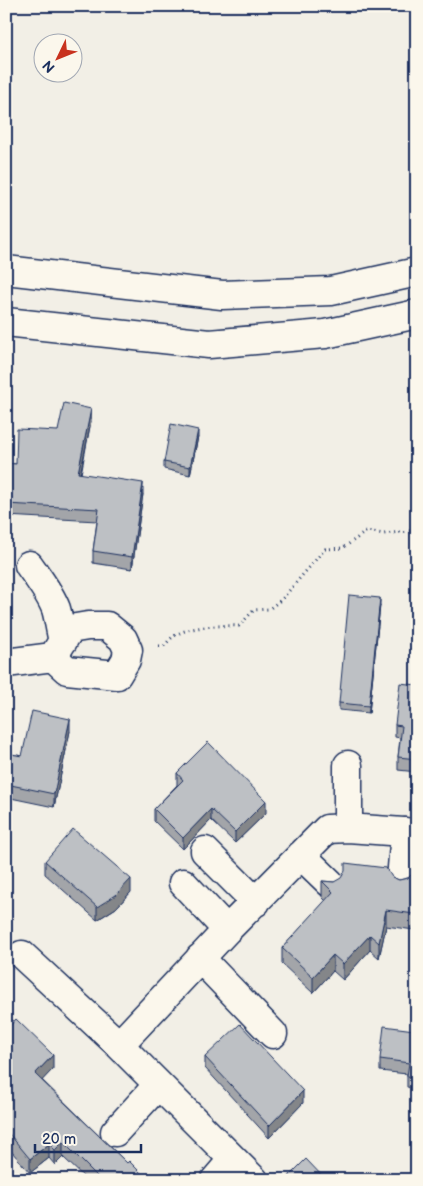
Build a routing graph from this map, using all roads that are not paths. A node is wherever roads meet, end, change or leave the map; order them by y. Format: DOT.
graph roads {
  1 [pos="6,270"];
  2 [pos="417,272"];
  3 [pos="417,314"];
  4 [pos="6,322"];
  5 [pos="29,565"];
  6 [pos="58,649"];
  7 [pos="6,663"];
  8 [pos="348,765"];
  9 [pos="348,828"];
  10 [pos="411,833"];
  11 [pos="205,852"];
  12 [pos="301,855"];
  13 [pos="401,880"];
  14 [pos="183,882"];
  15 [pos="330,883"];
  16 [pos="256,902"];
  17 [pos="227,930"];
  18 [pos="22,955"];
  19 [pos="200,958"];
  20 [pos="273,1034"];
  21 [pos="119,1045"];
  22 [pos="158,1085"];
  23 [pos="114,1132"];
  24 [pos="233,1159"];
  25 [pos="215,1180"];
  26 [pos="254,1180"];
  1 -- 2 [label="main road"];
  3 -- 4 [label="main road"];
  5 -- 6 [label="main road"];
  6 -- 6 [label="main road"];
  6 -- 7 [label="main road"];
  8 -- 9 [label="main road"];
  9 -- 10 [label="main road"];
  9 -- 12 [label="main road"];
  10 -- 13 [label="main road"];
  11 -- 16 [label="main road"];
  12 -- 15 [label="main road"];
  12 -- 16 [label="main road"];
  14 -- 17 [label="main road"];
  16 -- 17 [label="main road"];
  17 -- 19 [label="main road"];
  18 -- 21 [label="main road"];
  19 -- 20 [label="main road"];
  19 -- 21 [label="main road"];
  21 -- 22 [label="main road"];
  22 -- 23 [label="main road"];
  22 -- 24 [label="main road"];
  24 -- 25 [label="main road"];
  24 -- 26 [label="main road"];
}
